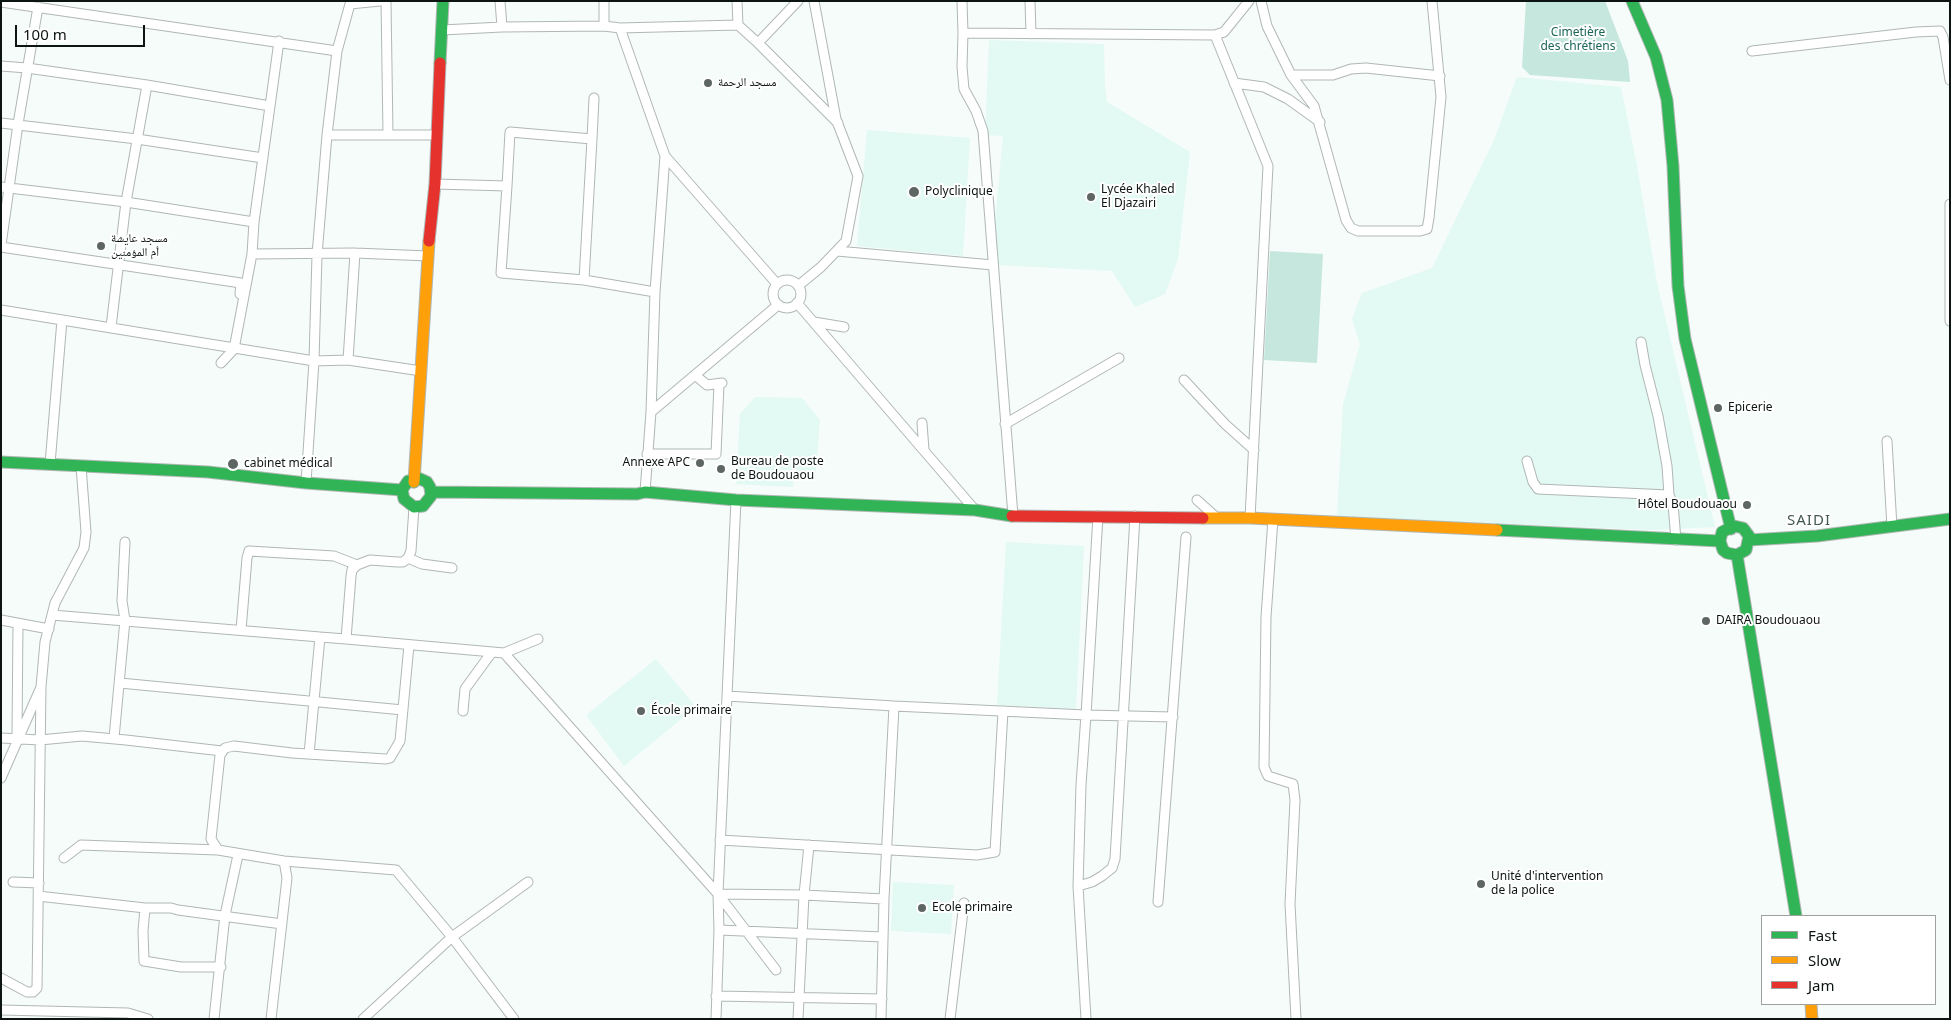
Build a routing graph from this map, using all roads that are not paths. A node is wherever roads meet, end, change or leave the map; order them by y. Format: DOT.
graph roads {
  1 [pos="380,1"];
  2 [pos="386,1"];
  3 [pos="442,1"];
  4 [pos="500,1"];
  5 [pos="604,1"];
  6 [pos="737,1"];
  7 [pos="798,1"];
  8 [pos="814,1"];
  9 [pos="962,1"];
  10 [pos="1030,1"];
  11 [pos="1249,1"];
  12 [pos="1261,1"];
  13 [pos="1432,1"];
  14 [pos="1632,1"];
  15 [pos="1,2"];
  16 [pos="38,7"];
  17 [pos="738,25"];
  18 [pos="604,26"];
  19 [pos="502,27"];
  20 [pos="620,28"];
  21 [pos="442,30"];
  22 [pos="963,33"];
  23 [pos="1031,34"];
  24 [pos="1219,34"];
  25 [pos="279,41"];
  26 [pos="758,43"];
  27 [pos="337,51"];
  28 [pos="1752,51"];
  29 [pos="1,66"];
  30 [pos="27,68"];
  31 [pos="1291,75"];
  32 [pos="1440,76"];
  33 [pos="1950,80"];
  34 [pos="1234,83"];
  35 [pos="147,85"];
  36 [pos="594,98"];
  37 [pos="270,106"];
  38 [pos="1320,122"];
  39 [pos="1,123"];
  40 [pos="838,123"];
  41 [pos="18,124"];
  42 [pos="327,134"];
  43 [pos="388,134"];
  44 [pos="437,135"];
  45 [pos="137,139"];
  46 [pos="592,139"];
  47 [pos="665,156"];
  48 [pos="263,158"];
  49 [pos="435,184"];
  50 [pos="507,186"];
  51 [pos="6,187"];
  52 [pos="126,202"];
  53 [pos="1950,204"];
  54 [pos="254,222"];
  55 [pos="1950,223"];
  56 [pos="1,246"];
  57 [pos="837,251"];
  58 [pos="355,253"];
  59 [pos="252,254"];
  60 [pos="317,255"];
  61 [pos="428,256"];
  62 [pos="118,265"];
  63 [pos="993,265"];
  64 [pos="584,280"];
  65 [pos="777,284"];
  66 [pos="798,286"];
  67 [pos="655,292"];
  68 [pos="797,303"];
  69 [pos="778,305"];
  70 [pos="1,310"];
  71 [pos="62,320"];
  72 [pos="1950,321"];
  73 [pos="814,322"];
  74 [pos="111,327"];
  75 [pos="844,327"];
  76 [pos="1641,342"];
  77 [pos="234,349"];
  78 [pos="1120,358"];
  79 [pos="348,360"];
  80 [pos="314,361"];
  81 [pos="221,363"];
  82 [pos="421,370"];
  83 [pos="695,375"];
  84 [pos="1184,380"];
  85 [pos="650,412"];
  86 [pos="922,423"];
  87 [pos="1006,424"];
  88 [pos="1887,441"];
  89 [pos="924,450"];
  90 [pos="1254,450"];
  91 [pos="647,454"];
  92 [pos="1527,461"];
  93 [pos="1,462"];
  94 [pos="50,464"];
  95 [pos="81,466"];
  96 [pos="414,482"];
  97 [pos="306,483"];
  98 [pos="402,490"];
  99 [pos="431,492"];
  100 [pos="644,492"];
  101 [pos="1669,495"];
  102 [pos="736,500"];
  103 [pos="1197,500"];
  104 [pos="414,507"];
  105 [pos="976,510"];
  106 [pos="1013,516"];
  107 [pos="1098,516"];
  108 [pos="1135,516"];
  109 [pos="1216,517"];
  110 [pos="1250,518"];
  111 [pos="1273,519"];
  112 [pos="1950,519"];
  113 [pos="1892,527"];
  114 [pos="1731,530"];
  115 [pos="1186,537"];
  116 [pos="1676,540"];
  117 [pos="1750,540"];
  118 [pos="1720,541"];
  119 [pos="125,542"];
  120 [pos="1737,555"];
  121 [pos="408,558"];
  122 [pos="357,565"];
  123 [pos="452,568"];
  124 [pos="52,615"];
  125 [pos="1,620"];
  126 [pos="125,620"];
  127 [pos="18,624"];
  128 [pos="49,629"];
  129 [pos="240,630"];
  130 [pos="320,637"];
  131 [pos="346,639"];
  132 [pos="538,639"];
  133 [pos="409,645"];
  134 [pos="492,652"];
  135 [pos="504,653"];
  136 [pos="120,683"];
  137 [pos="41,687"];
  138 [pos="727,696"];
  139 [pos="314,703"];
  140 [pos="894,706"];
  141 [pos="402,710"];
  142 [pos="463,711"];
  143 [pos="1004,712"];
  144 [pos="1086,715"];
  145 [pos="1123,716"];
  146 [pos="1173,717"];
  147 [pos="1,738"];
  148 [pos="114,738"];
  149 [pos="17,739"];
  150 [pos="40,740"];
  151 [pos="222,751"];
  152 [pos="309,754"];
  153 [pos="1,778"];
  154 [pos="720,840"];
  155 [pos="809,845"];
  156 [pos="218,850"];
  157 [pos="886,850"];
  158 [pos="238,855"];
  159 [pos="64,858"];
  160 [pos="284,862"];
  161 [pos="13,882"];
  162 [pos="528,882"];
  163 [pos="39,883"];
  164 [pos="1078,886"];
  165 [pos="718,894"];
  166 [pos="804,895"];
  167 [pos="38,896"];
  168 [pos="884,899"];
  169 [pos="1158,902"];
  170 [pos="964,903"];
  171 [pos="145,908"];
  172 [pos="225,915"];
  173 [pos="1796,915"];
  174 [pos="282,924"];
  175 [pos="719,930"];
  176 [pos="747,931"];
  177 [pos="802,933"];
  178 [pos="452,937"];
  179 [pos="883,937"];
  180 [pos="221,967"];
  181 [pos="776,970"];
  182 [pos="1,978"];
  183 [pos="716,996"];
  184 [pos="799,999"];
  185 [pos="882,999"];
  186 [pos="1811,1005"];
  187 [pos="1,1010"];
  188 [pos="128,1016"];
  189 [pos="148,1019"];
  190 [pos="214,1019"];
  191 [pos="271,1019"];
  192 [pos="363,1019"];
  193 [pos="514,1019"];
  194 [pos="716,1019"];
  195 [pos="798,1019"];
  196 [pos="881,1019"];
  197 [pos="950,1019"];
  198 [pos="1086,1019"];
  199 [pos="1296,1019"];
  200 [pos="1812,1019"];
  1 -- 27 [label="street"];
  2 -- 43 [label="street"];
  3 -- 21 [label="main road"];
  4 -- 19 [label="street"];
  5 -- 18 [label="street"];
  6 -- 17 [label="street"];
  7 -- 26 [label="street"];
  8 -- 40 [label="street"];
  9 -- 22 [label="street"];
  10 -- 23 [label="street"];
  11 -- 24 [label="street"];
  12 -- 31 [label="street"];
  13 -- 32 [label="street"];
  14 -- 114 [label="main road"];
  15 -- 16 [label="street"];
  16 -- 25 [label="street"];
  16 -- 30 [label="street"];
  17 -- 20 [label="street"];
  17 -- 26 [label="street"];
  18 -- 19 [label="street"];
  18 -- 20 [label="street"];
  19 -- 21 [label="street"];
  20 -- 47 [label="street"];
  21 -- 44 [label="main road"];
  22 -- 23 [label="street"];
  22 -- 63 [label="street"];
  23 -- 24 [label="street"];
  24 -- 34 [label="street"];
  25 -- 27 [label="street"];
  25 -- 37 [label="street"];
  26 -- 40 [label="street"];
  27 -- 42 [label="street"];
  28 -- 33 [label="street"];
  29 -- 30 [label="street"];
  30 -- 35 [label="street"];
  30 -- 41 [label="street"];
  31 -- 32 [label="street"];
  31 -- 38 [label="street"];
  32 -- 38 [label="street"];
  34 -- 38 [label="street"];
  34 -- 90 [label="street"];
  35 -- 37 [label="street"];
  35 -- 45 [label="street"];
  36 -- 46 [label="street"];
  37 -- 48 [label="street"];
  39 -- 41 [label="street"];
  40 -- 57 [label="street"];
  41 -- 45 [label="street"];
  41 -- 51 [label="street"];
  42 -- 43 [label="street"];
  42 -- 60 [label="street"];
  43 -- 44 [label="street"];
  44 -- 49 [label="main road"];
  45 -- 48 [label="street"];
  45 -- 52 [label="street"];
  46 -- 50 [label="street"];
  46 -- 64 [label="street"];
  47 -- 65 [label="street"];
  47 -- 67 [label="street"];
  48 -- 54 [label="street"];
  49 -- 50 [label="street"];
  49 -- 61 [label="main road"];
  50 -- 64 [label="street"];
  51 -- 52 [label="street"];
  51 -- 56 [label="street"];
  52 -- 54 [label="street"];
  52 -- 62 [label="street"];
  53 -- 55 [label="street"];
  54 -- 59 [label="street"];
  55 -- 72 [label="street"];
  56 -- 62 [label="street"];
  57 -- 63 [label="street"];
  57 -- 66 [label="street"];
  58 -- 60 [label="street"];
  58 -- 61 [label="street"];
  58 -- 79 [label="street"];
  59 -- 60 [label="street"];
  59 -- 77 [label="street"];
  60 -- 80 [label="street"];
  61 -- 82 [label="main road"];
  62 -- 74 [label="street"];
  62 -- 77 [label="street"];
  63 -- 87 [label="street"];
  64 -- 67 [label="street"];
  65 -- 66 [label="street"];
  65 -- 69 [label="street"];
  66 -- 68 [label="street"];
  67 -- 85 [label="street"];
  68 -- 69 [label="street"];
  68 -- 73 [label="street"];
  69 -- 83 [label="street"];
  70 -- 71 [label="street"];
  71 -- 74 [label="street"];
  71 -- 94 [label="street"];
  73 -- 75 [label="street"];
  73 -- 89 [label="street"];
  74 -- 77 [label="street"];
  76 -- 101 [label="street"];
  77 -- 80 [label="street"];
  77 -- 81 [label="street"];
  78 -- 87 [label="street"];
  79 -- 80 [label="street"];
  79 -- 82 [label="street"];
  80 -- 97 [label="street"];
  82 -- 96 [label="main road"];
  83 -- 85 [label="street"];
  83 -- 91 [label="street"];
  84 -- 90 [label="street"];
  85 -- 91 [label="street"];
  86 -- 89 [label="street"];
  87 -- 106 [label="street"];
  88 -- 113 [label="street"];
  89 -- 105 [label="street"];
  90 -- 110 [label="street"];
  91 -- 100 [label="street"];
  92 -- 101 [label="street"];
  93 -- 94 [label="main road"];
  94 -- 95 [label="main road"];
  95 -- 97 [label="main road"];
  95 -- 124 [label="street"];
  96 -- 98 [label="main road"];
  96 -- 99 [label="main road"];
  97 -- 98 [label="main road"];
  98 -- 104 [label="main road"];
  99 -- 100 [label="main road"];
  99 -- 104 [label="main road"];
  100 -- 102 [label="main road"];
  101 -- 116 [label="street"];
  102 -- 105 [label="main road"];
  102 -- 138 [label="street"];
  103 -- 109 [label="street"];
  104 -- 121 [label="street"];
  105 -- 106 [label="main road"];
  106 -- 107 [label="main road"];
  107 -- 108 [label="main road"];
  107 -- 144 [label="street"];
  108 -- 109 [label="main road"];
  108 -- 145 [label="street"];
  109 -- 110 [label="main road"];
  110 -- 111 [label="main road"];
  111 -- 116 [label="main road"];
  111 -- 199 [label="street"];
  112 -- 113 [label="main road"];
  113 -- 117 [label="main road"];
  114 -- 117 [label="main road"];
  114 -- 118 [label="main road"];
  115 -- 146 [label="street"];
  116 -- 118 [label="main road"];
  117 -- 120 [label="main road"];
  118 -- 120 [label="main road"];
  119 -- 126 [label="street"];
  120 -- 173 [label="main road"];
  121 -- 122 [label="street"];
  121 -- 123 [label="street"];
  122 -- 129 [label="street"];
  122 -- 131 [label="street"];
  124 -- 126 [label="street"];
  124 -- 128 [label="street"];
  125 -- 127 [label="street"];
  126 -- 129 [label="street"];
  126 -- 136 [label="street"];
  127 -- 128 [label="street"];
  127 -- 149 [label="street"];
  128 -- 137 [label="street"];
  129 -- 130 [label="street"];
  130 -- 131 [label="street"];
  130 -- 139 [label="street"];
  131 -- 133 [label="street"];
  132 -- 135 [label="street"];
  133 -- 134 [label="street"];
  133 -- 141 [label="street"];
  134 -- 135 [label="street"];
  134 -- 142 [label="street"];
  135 -- 165 [label="street"];
  136 -- 139 [label="street"];
  136 -- 148 [label="street"];
  137 -- 149 [label="street"];
  137 -- 150 [label="street"];
  138 -- 140 [label="street"];
  138 -- 154 [label="street"];
  139 -- 141 [label="street"];
  139 -- 152 [label="street"];
  140 -- 143 [label="street"];
  140 -- 157 [label="street"];
  141 -- 152 [label="street"];
  143 -- 144 [label="street"];
  143 -- 157 [label="street"];
  144 -- 145 [label="street"];
  144 -- 164 [label="street"];
  145 -- 146 [label="street"];
  145 -- 164 [label="street"];
  146 -- 169 [label="street"];
  147 -- 149 [label="street"];
  148 -- 150 [label="street"];
  148 -- 151 [label="street"];
  149 -- 150 [label="street"];
  149 -- 153 [label="street"];
  150 -- 163 [label="street"];
  151 -- 152 [label="street"];
  151 -- 156 [label="street"];
  154 -- 155 [label="street"];
  154 -- 165 [label="street"];
  155 -- 157 [label="street"];
  155 -- 166 [label="street"];
  156 -- 158 [label="street"];
  156 -- 159 [label="street"];
  157 -- 168 [label="street"];
  158 -- 160 [label="street"];
  158 -- 172 [label="street"];
  160 -- 174 [label="street"];
  160 -- 178 [label="street"];
  161 -- 163 [label="street"];
  162 -- 178 [label="street"];
  163 -- 167 [label="street"];
  164 -- 198 [label="street"];
  165 -- 166 [label="street"];
  165 -- 175 [label="street"];
  165 -- 176 [label="street"];
  166 -- 168 [label="street"];
  166 -- 177 [label="street"];
  167 -- 171 [label="street"];
  167 -- 182 [label="street"];
  168 -- 179 [label="street"];
  170 -- 197 [label="street"];
  171 -- 172 [label="street"];
  171 -- 180 [label="street"];
  172 -- 174 [label="street"];
  172 -- 180 [label="street"];
  174 -- 191 [label="street"];
  175 -- 176 [label="street"];
  175 -- 183 [label="street"];
  176 -- 177 [label="street"];
  176 -- 181 [label="street"];
  177 -- 179 [label="street"];
  177 -- 184 [label="street"];
  178 -- 192 [label="street"];
  178 -- 193 [label="street"];
  179 -- 185 [label="street"];
  180 -- 190 [label="street"];
  183 -- 184 [label="street"];
  183 -- 194 [label="street"];
  184 -- 185 [label="street"];
  184 -- 195 [label="street"];
  185 -- 196 [label="street"];
  186 -- 200 [label="main road"];
  187 -- 188 [label="street"];
  188 -- 189 [label="street"];
}
